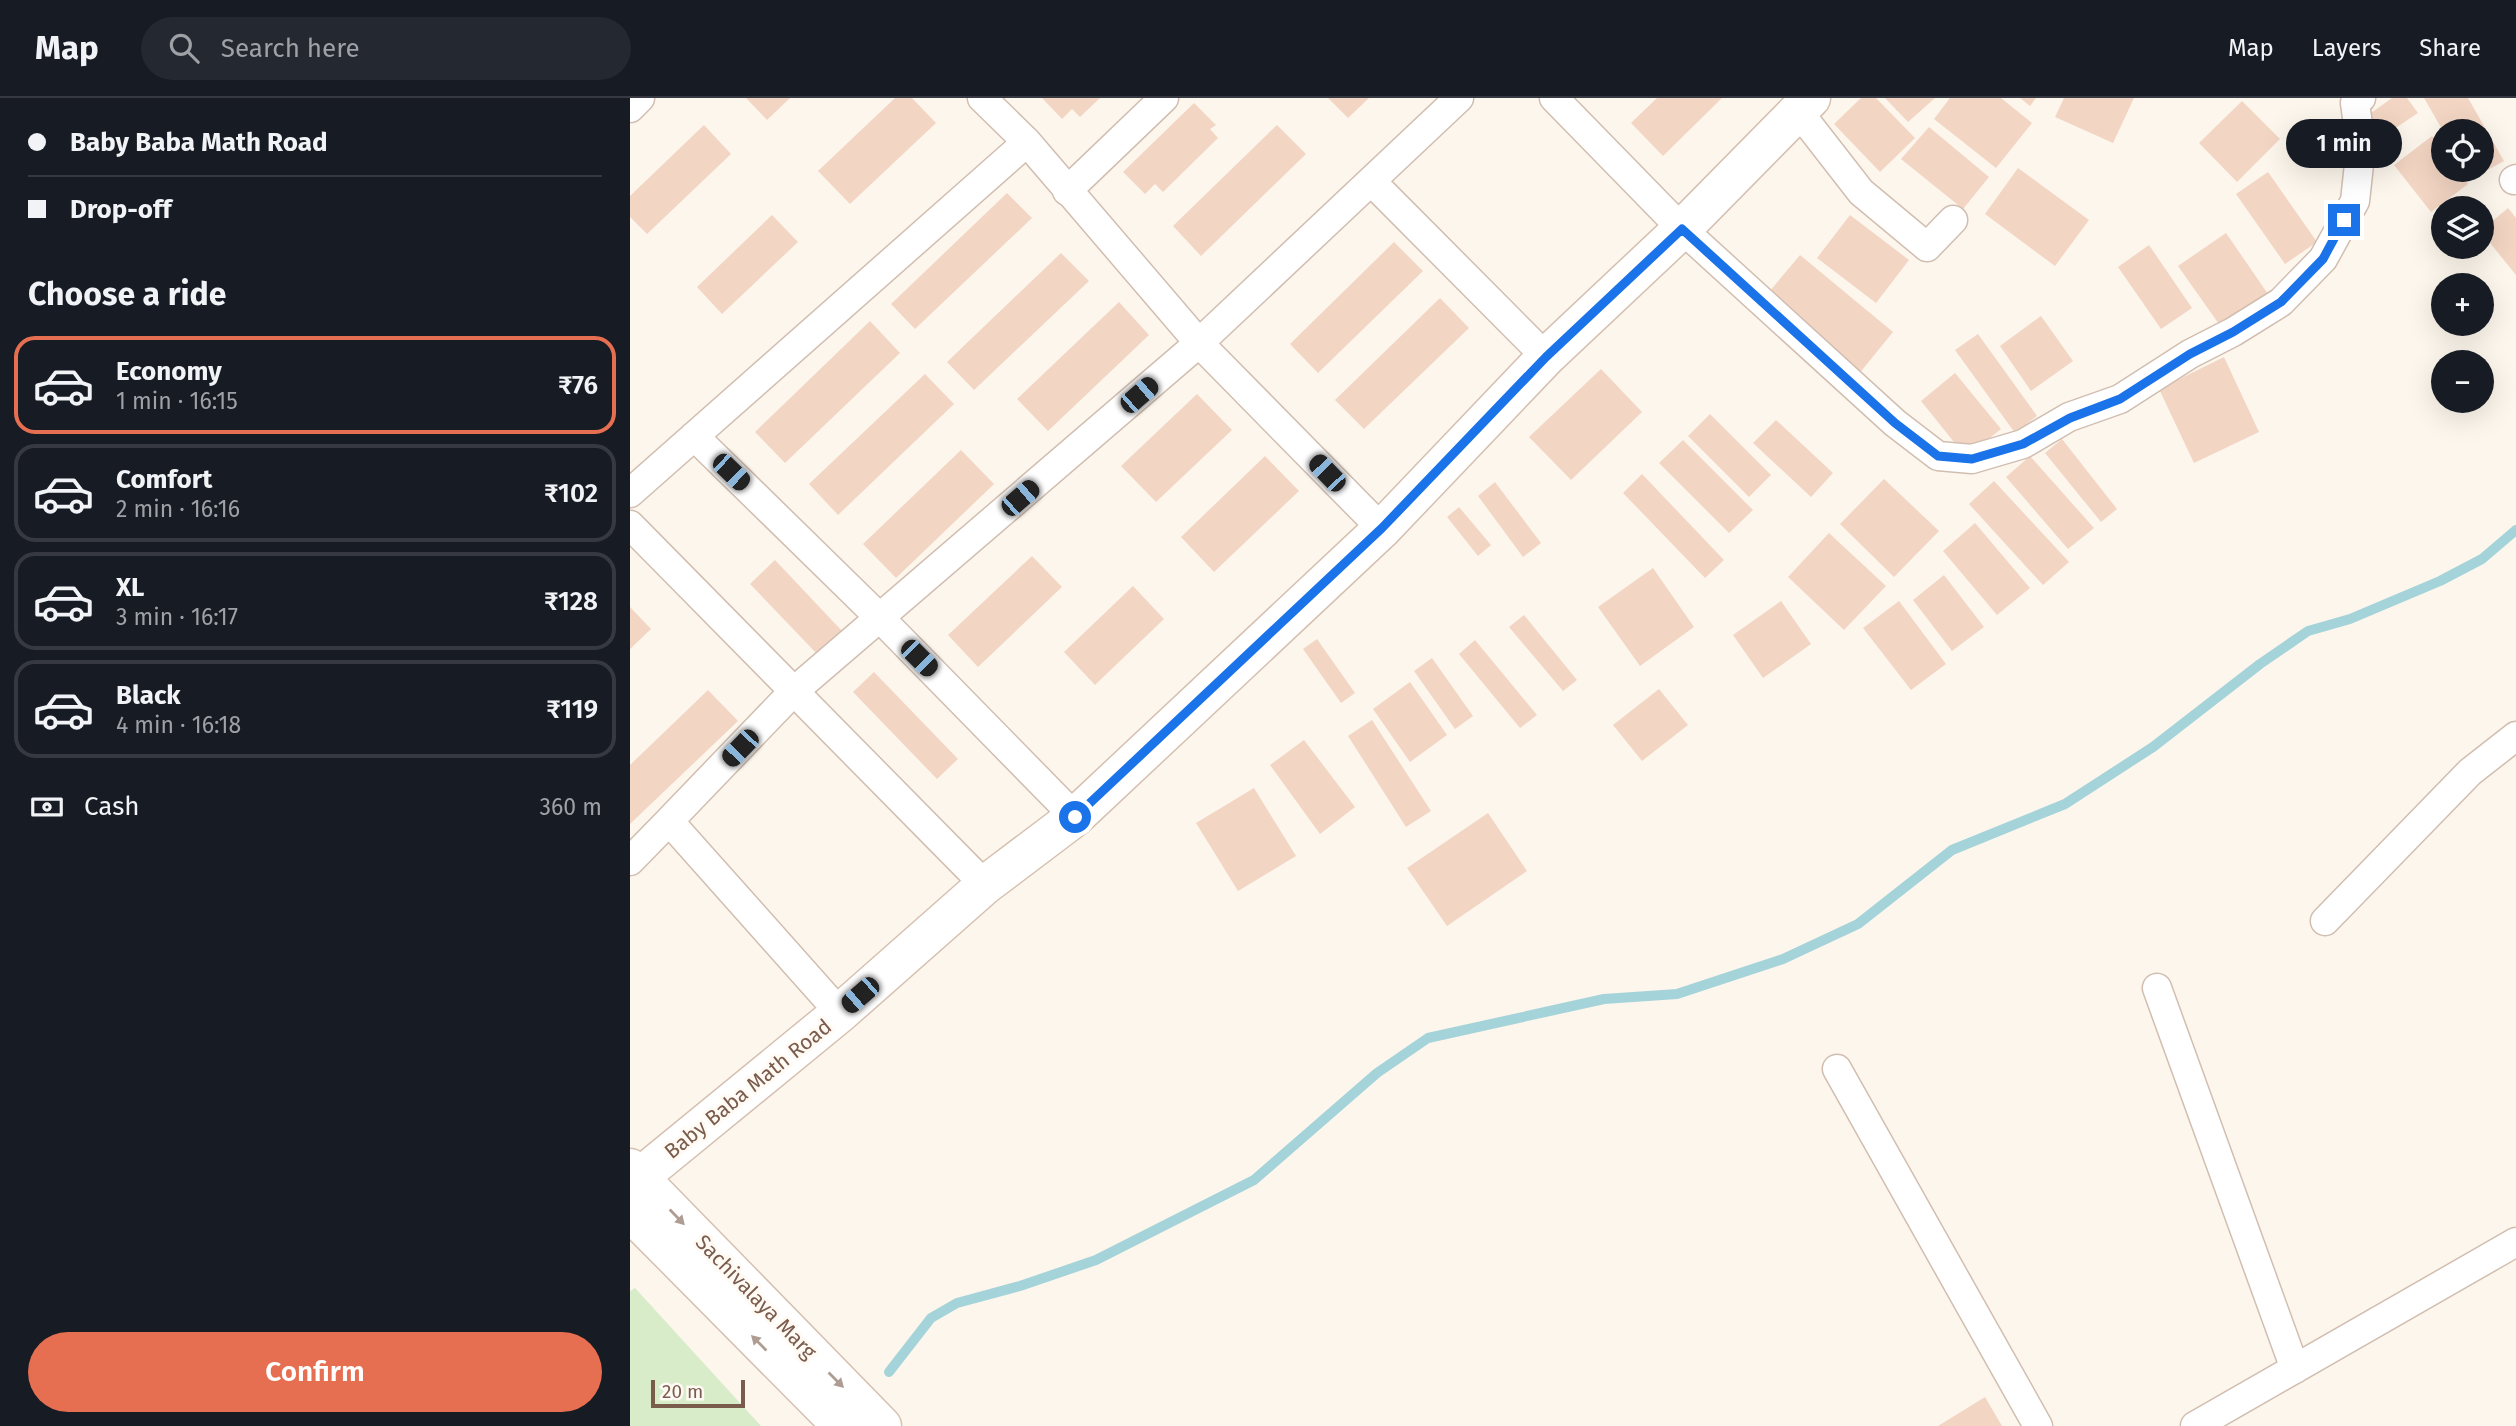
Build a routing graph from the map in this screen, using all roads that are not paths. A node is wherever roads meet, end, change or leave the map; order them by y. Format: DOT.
graph roads {
  1 [pos="640,98"];
  2 [pos="982,98"];
  3 [pos="1164,98"];
  4 [pos="1459,98"];
  5 [pos="1554,98"];
  6 [pos="2361,98"];
  7 [pos="1804,105"];
  8 [pos="630,108"];
  9 [pos="1027,142"];
  10 [pos="1372,182"];
  11 [pos="1067,191"];
  12 [pos="1952,220"];
  13 [pos="1682,229"];
  14 [pos="1199,343"];
  15 [pos="1546,357"];
  16 [pos="694,436"];
  17 [pos="630,493"];
  18 [pos="1382,528"];
  19 [pos="635,539"];
  20 [pos="880,618"];
  21 [pos="793,692"];
  22 [pos="2516,736"];
  23 [pos="1075,817"];
  24 [pos="669,821"];
  25 [pos="630,861"];
  26 [pos="985,885"];
  27 [pos="2325,921"];
  28 [pos="2157,988"];
  29 [pos="839,1013"];
  30 [pos="1838,1069"];
  31 [pos="632,1185"];
  32 [pos="2516,1242"];
  33 [pos="2295,1369"];
  34 [pos="842,1426"];
  35 [pos="883,1426"];
  36 [pos="2038,1426"];
  37 [pos="2195,1426"];
  1 -- 8 [label="street"];
  2 -- 9 [label="street"];
  3 -- 11 [label="street"];
  4 -- 10 [label="street"];
  5 -- 13 [label="street"];
  6 -- 13 [label="street"];
  7 -- 12 [label="street"];
  7 -- 13 [label="street, Baby Baba Math Road"];
  9 -- 11 [label="street"];
  9 -- 16 [label="street"];
  10 -- 14 [label="street"];
  10 -- 15 [label="street"];
  11 -- 14 [label="street"];
  13 -- 15 [label="street, Baby Baba Math Road"];
  14 -- 18 [label="street"];
  14 -- 20 [label="street"];
  15 -- 18 [label="street, Baby Baba Math Road"];
  16 -- 17 [label="street"];
  16 -- 20 [label="street"];
  18 -- 23 [label="street, Baby Baba Math Road"];
  19 -- 21 [label="street"];
  20 -- 21 [label="street"];
  20 -- 23 [label="street"];
  21 -- 24 [label="street"];
  21 -- 26 [label="street"];
  22 -- 27 [label="street"];
  23 -- 26 [label="street, Baby Baba Math Road"];
  24 -- 25 [label="street"];
  24 -- 29 [label="street"];
  26 -- 29 [label="street, Baby Baba Math Road"];
  28 -- 33 [label="street"];
  29 -- 31 [label="street, Baby Baba Math Road"];
  30 -- 36 [label="street"];
  34 -- 31 [label="street, Sachivalaya Marg, one-way"];
  31 -- 35 [label="street, Sachivalaya Marg, one-way"];
  32 -- 33 [label="street"];
  33 -- 37 [label="street"];
}
